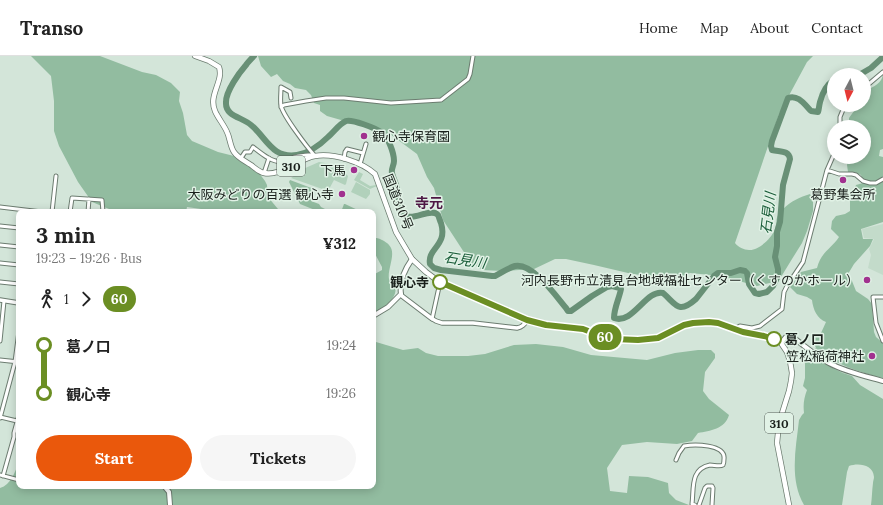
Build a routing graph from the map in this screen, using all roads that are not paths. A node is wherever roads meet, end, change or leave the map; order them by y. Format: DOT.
graph roads {
  1 [pos="195,56"];
  2 [pos="473,56"];
  3 [pos="883,72"];
  4 [pos="871,82"];
  5 [pos="291,98"];
  6 [pos="281,107"];
  7 [pos="366,144"];
  8 [pos="363,153"];
  9 [pos="314,154"];
  10 [pos="240,158"];
  11 [pos="269,158"];
  12 [pos="344,159"];
  13 [pos="360,164"];
  14 [pos="830,164"];
  15 [pos="827,170"];
  16 [pos="264,173"];
  17 [pos="56,176"];
  18 [pos="883,179"];
  19 [pos="89,199"];
  20 [pos="0,207"];
  21 [pos="17,209"];
  22 [pos="52,209"];
  23 [pos="70,209"];
  24 [pos="88,209"];
  25 [pos="103,209"];
  26 [pos="0,226"];
  27 [pos="16,228"];
  28 [pos="0,245"];
  29 [pos="16,247"];
  30 [pos="412,259"];
  31 [pos="0,263"];
  32 [pos="16,265"];
  33 [pos="438,281"];
  34 [pos="0,282"];
  35 [pos="16,284"];
  36 [pos="401,294"];
  37 [pos="883,297"];
  38 [pos="2,301"];
  39 [pos="16,303"];
  40 [pos="376,314"];
  41 [pos="432,319"];
  42 [pos="527,320"];
  43 [pos="1,322"];
  44 [pos="735,329"];
  45 [pos="0,341"];
  46 [pos="883,341"];
  47 [pos="781,343"];
  48 [pos="0,360"];
  49 [pos="16,362"];
  50 [pos="16,365"];
  51 [pos="883,381"];
  52 [pos="0,417"];
  53 [pos="16,421"];
  54 [pos="16,425"];
  55 [pos="14,437"];
  56 [pos="676,460"];
  57 [pos="2,475"];
  58 [pos="16,479"];
  59 [pos="166,489"];
  60 [pos="170,505"];
  61 [pos="695,505"];
  62 [pos="699,505"];
  63 [pos="712,505"];
  64 [pos="789,505"];
  1 -- 10 [label="highway, 310"];
  2 -- 6 [label="street"];
  3 -- 4 [label="street"];
  5 -- 6 [label="street"];
  6 -- 9 [label="street"];
  7 -- 8 [label="street"];
  8 -- 12 [label="street"];
  8 -- 13 [label="street"];
  9 -- 11 [label="street"];
  9 -- 12 [label="highway, 国道310号 / 310"];
  9 -- 16 [label="highway, 国道310号 / 310"];
  10 -- 11 [label="street"];
  10 -- 16 [label="highway, 310"];
  11 -- 16 [label="street"];
  12 -- 13 [label="highway, 国道310号 / 310"];
  13 -- 30 [label="highway, 国道310号 / 310"];
  14 -- 15 [label="street"];
  15 -- 18 [label="street"];
  15 -- 44 [label="street"];
  17 -- 22 [label="street"];
  19 -- 23 [label="street"];
  19 -- 24 [label="street"];
  19 -- 25 [label="street"];
  20 -- 21 [label="street"];
  26 -- 27 [label="street"];
  28 -- 29 [label="street"];
  30 -- 33 [label="highway, 国道310号 / 310"];
  30 -- 36 [label="main road"];
  31 -- 32 [label="street"];
  33 -- 41 [label="street"];
  33 -- 42 [label="highway, 国道310号 / 310"];
  34 -- 35 [label="street"];
  36 -- 40 [label="main road"];
  36 -- 41 [label="street"];
  37 -- 46 [label="street"];
  38 -- 39 [label="street"];
  38 -- 43 [label="street"];
  41 -- 42 [label="street"];
  42 -- 44 [label="highway, 国道310号 / 310"];
  43 -- 45 [label="street"];
  44 -- 47 [label="highway, 国道310号 / 310"];
  47 -- 51 [label="main road"];
  47 -- 64 [label="highway, 310"];
  48 -- 49 [label="street"];
  50 -- 52 [label="street"];
  52 -- 53 [label="street"];
  54 -- 55 [label="street"];
  55 -- 57 [label="street"];
  56 -- 61 [label="street"];
  57 -- 58 [label="street"];
  59 -- 60 [label="main road"];
  62 -- 63 [label="street"];
}
